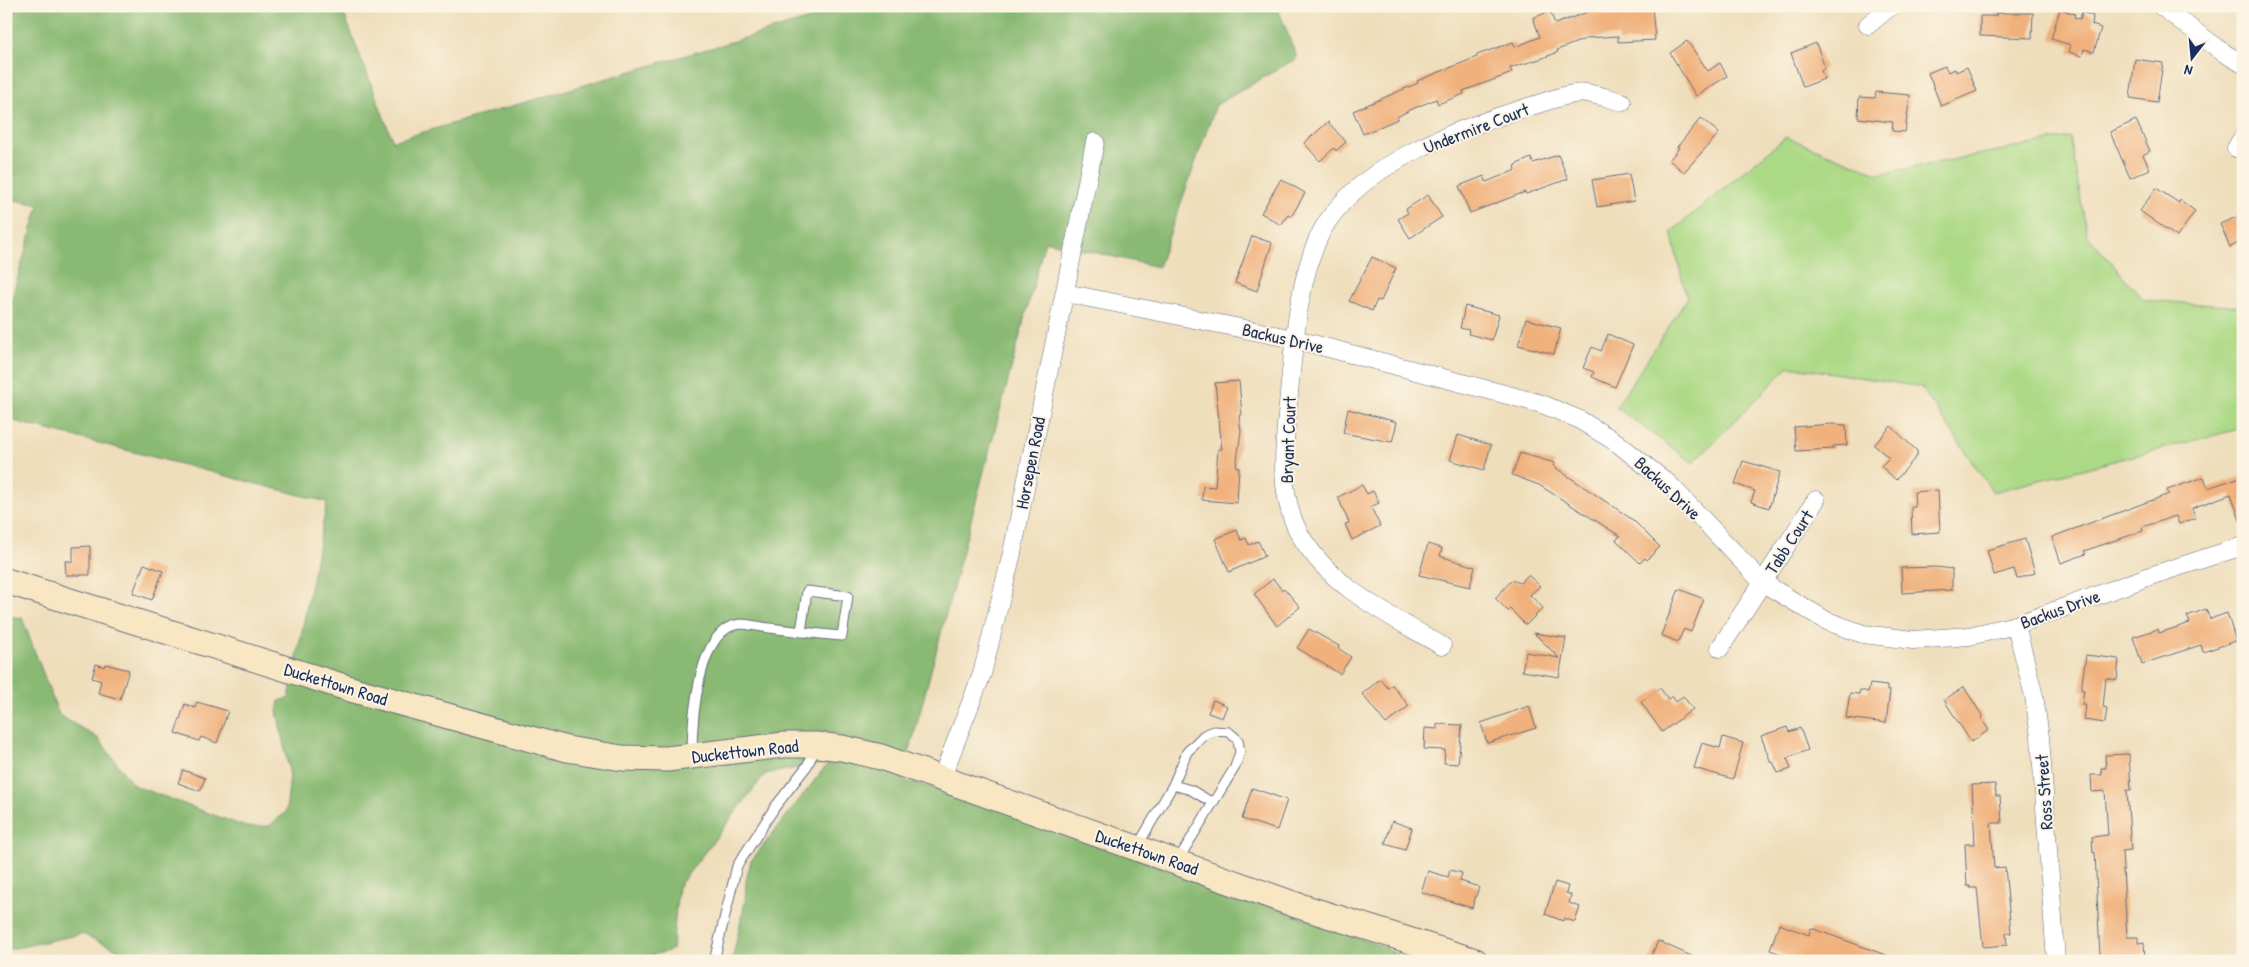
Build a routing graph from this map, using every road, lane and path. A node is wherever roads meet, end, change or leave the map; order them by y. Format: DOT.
graph roads {
  1 [pos="1890,6"];
  2 [pos="2161,6"];
  3 [pos="1868,25"];
  4 [pos="2243,64"];
  5 [pos="1622,102"];
  6 [pos="1095,142"];
  7 [pos="1065,293"];
  8 [pos="1294,339"];
  9 [pos="1816,500"];
  10 [pos="2243,546"];
  11 [pos="6,580"];
  12 [pos="1763,583"];
  13 [pos="2016,626"];
  14 [pos="801,632"];
  15 [pos="1442,646"];
  16 [pos="1720,648"];
  17 [pos="818,745"];
  18 [pos="692,757"];
  19 [pos="942,777"];
  20 [pos="1173,785"];
  21 [pos="1213,803"];
  22 [pos="1136,848"];
  23 [pos="1176,862"];
  24 [pos="714,961"];
  25 [pos="1475,961"];
  26 [pos="2056,961"];
  1 -- 3 [label="street"];
  2 -- 4 [label="street"];
  5 -- 8 [label="street, Undermire Court"];
  6 -- 7 [label="street, Horsepen Road"];
  7 -- 8 [label="street, Backus Drive"];
  7 -- 19 [label="street, Horsepen Road"];
  8 -- 12 [label="street, Backus Drive"];
  8 -- 15 [label="street, Bryant Court"];
  9 -- 12 [label="street, Tabb Court"];
  10 -- 13 [label="street, Backus Drive"];
  11 -- 18 [label="street, Duckettown Road"];
  12 -- 13 [label="street, Backus Drive"];
  12 -- 16 [label="street, Tabb Court"];
  13 -- 26 [label="street, Ross Street"];
  14 -- 14 [label="lane"];
  14 -- 18 [label="lane"];
  17 -- 18 [label="street, Duckettown Road"];
  17 -- 19 [label="street, Duckettown Road"];
  17 -- 24 [label="lane"];
  19 -- 22 [label="street, Duckettown Road"];
  20 -- 21 [label="lane"];
  20 -- 21 [label="lane"];
  20 -- 22 [label="lane"];
  21 -- 23 [label="lane"];
  22 -- 23 [label="street, Duckettown Road"];
  23 -- 25 [label="street, Duckettown Road"];
}
